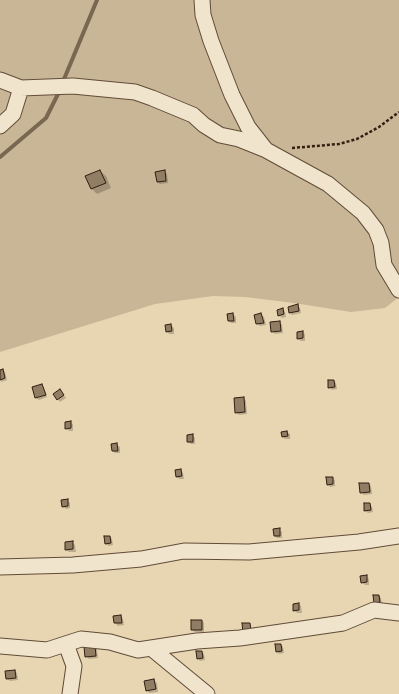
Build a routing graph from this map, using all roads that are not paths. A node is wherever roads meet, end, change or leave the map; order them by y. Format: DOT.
graph roads {
  1 [pos="202,0"];
  2 [pos="0,80"];
  3 [pos="21,88"];
  4 [pos="0,126"];
  5 [pos="266,150"];
  6 [pos="399,290"];
  7 [pos="399,536"];
  8 [pos="0,567"];
  9 [pos="399,613"];
  10 [pos="66,644"];
  11 [pos="0,646"];
  12 [pos="151,648"];
  13 [pos="70,694"];
  14 [pos="207,694"];
  1 -- 5 [label="street"];
  2 -- 3 [label="street"];
  3 -- 4 [label="street"];
  3 -- 5 [label="street"];
  5 -- 6 [label="street"];
  7 -- 8 [label="street"];
  9 -- 12 [label="street"];
  10 -- 11 [label="street"];
  10 -- 12 [label="street"];
  10 -- 13 [label="street"];
  12 -- 14 [label="street"];
}
